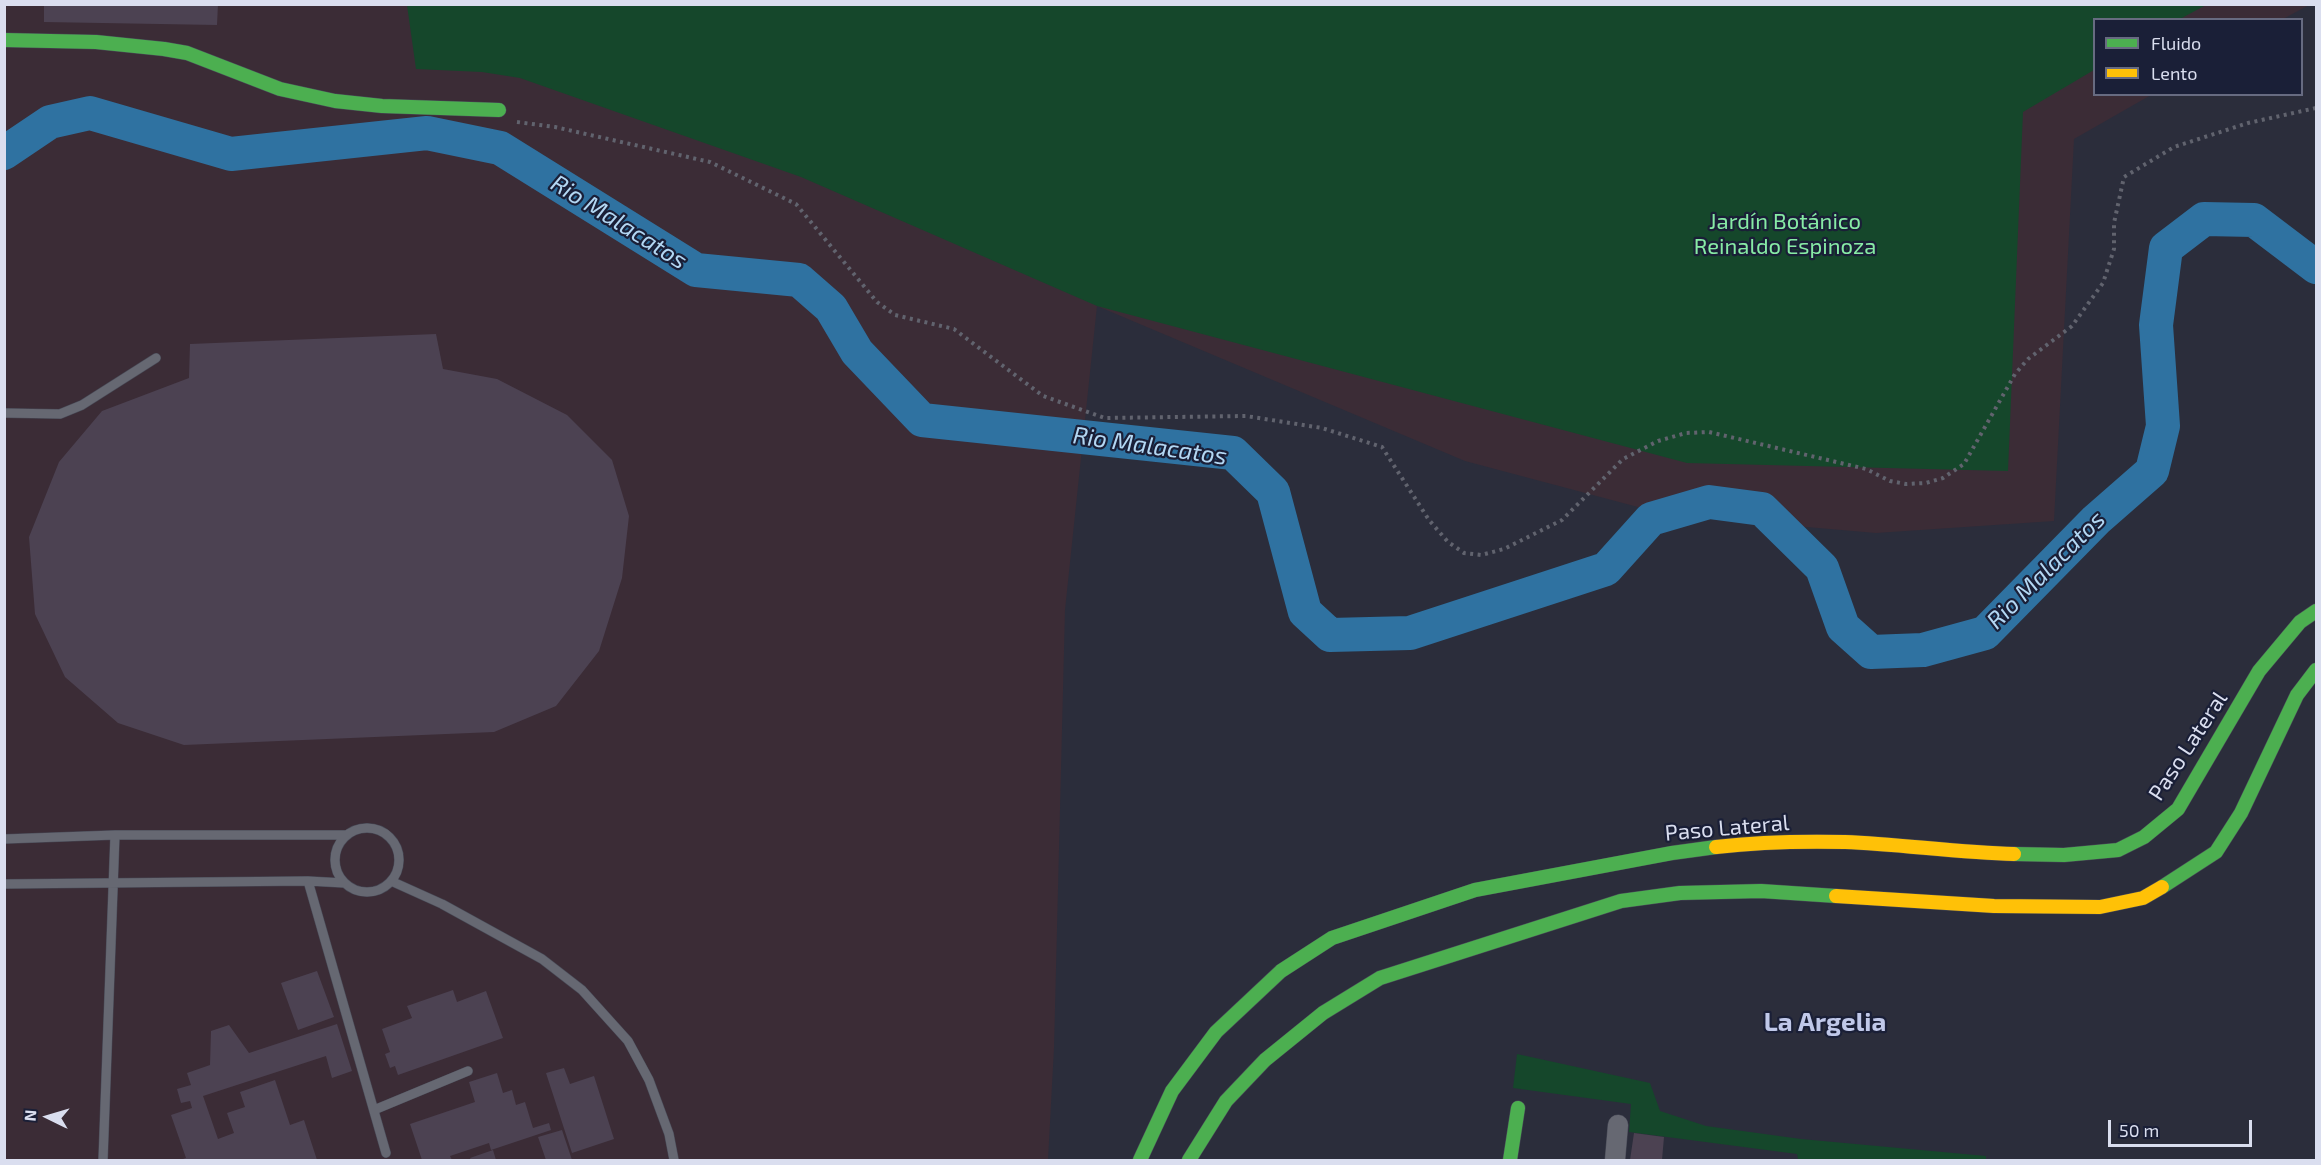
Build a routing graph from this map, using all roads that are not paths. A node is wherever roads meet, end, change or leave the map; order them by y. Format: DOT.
graph roads {
  1 [pos="4,40"];
  2 [pos="499,110"];
  3 [pos="156,358"];
  4 [pos="4,413"];
  5 [pos="2316,610"];
  6 [pos="2316,670"];
  7 [pos="115,835"];
  8 [pos="346,836"];
  9 [pos="4,838"];
  10 [pos="308,881"];
  11 [pos="391,881"];
  12 [pos="113,882"];
  13 [pos="344,883"];
  14 [pos="4,884"];
  15 [pos="468,1071"];
  16 [pos="1518,1108"];
  17 [pos="374,1110"];
  18 [pos="1618,1125"];
  19 [pos="386,1153"];
  20 [pos="103,1161"];
  21 [pos="674,1161"];
  22 [pos="1140,1161"];
  23 [pos="1189,1161"];
  24 [pos="1510,1161"];
  25 [pos="1615,1161"];
  1 -- 2 [label="main road"];
  3 -- 4 [label="lane"];
  5 -- 22 [label="main road, Paso Lateral"];
  6 -- 23 [label="main road"];
  7 -- 8 [label="lane"];
  7 -- 9 [label="lane"];
  7 -- 12 [label="lane"];
  8 -- 11 [label="lane"];
  8 -- 13 [label="lane"];
  10 -- 12 [label="lane"];
  10 -- 13 [label="lane"];
  10 -- 17 [label="lane"];
  11 -- 13 [label="lane"];
  11 -- 21 [label="lane"];
  12 -- 14 [label="lane"];
  12 -- 20 [label="lane"];
  15 -- 17 [label="lane"];
  16 -- 24 [label="main road"];
  17 -- 19 [label="lane"];
  18 -- 25 [label="street"];
}
